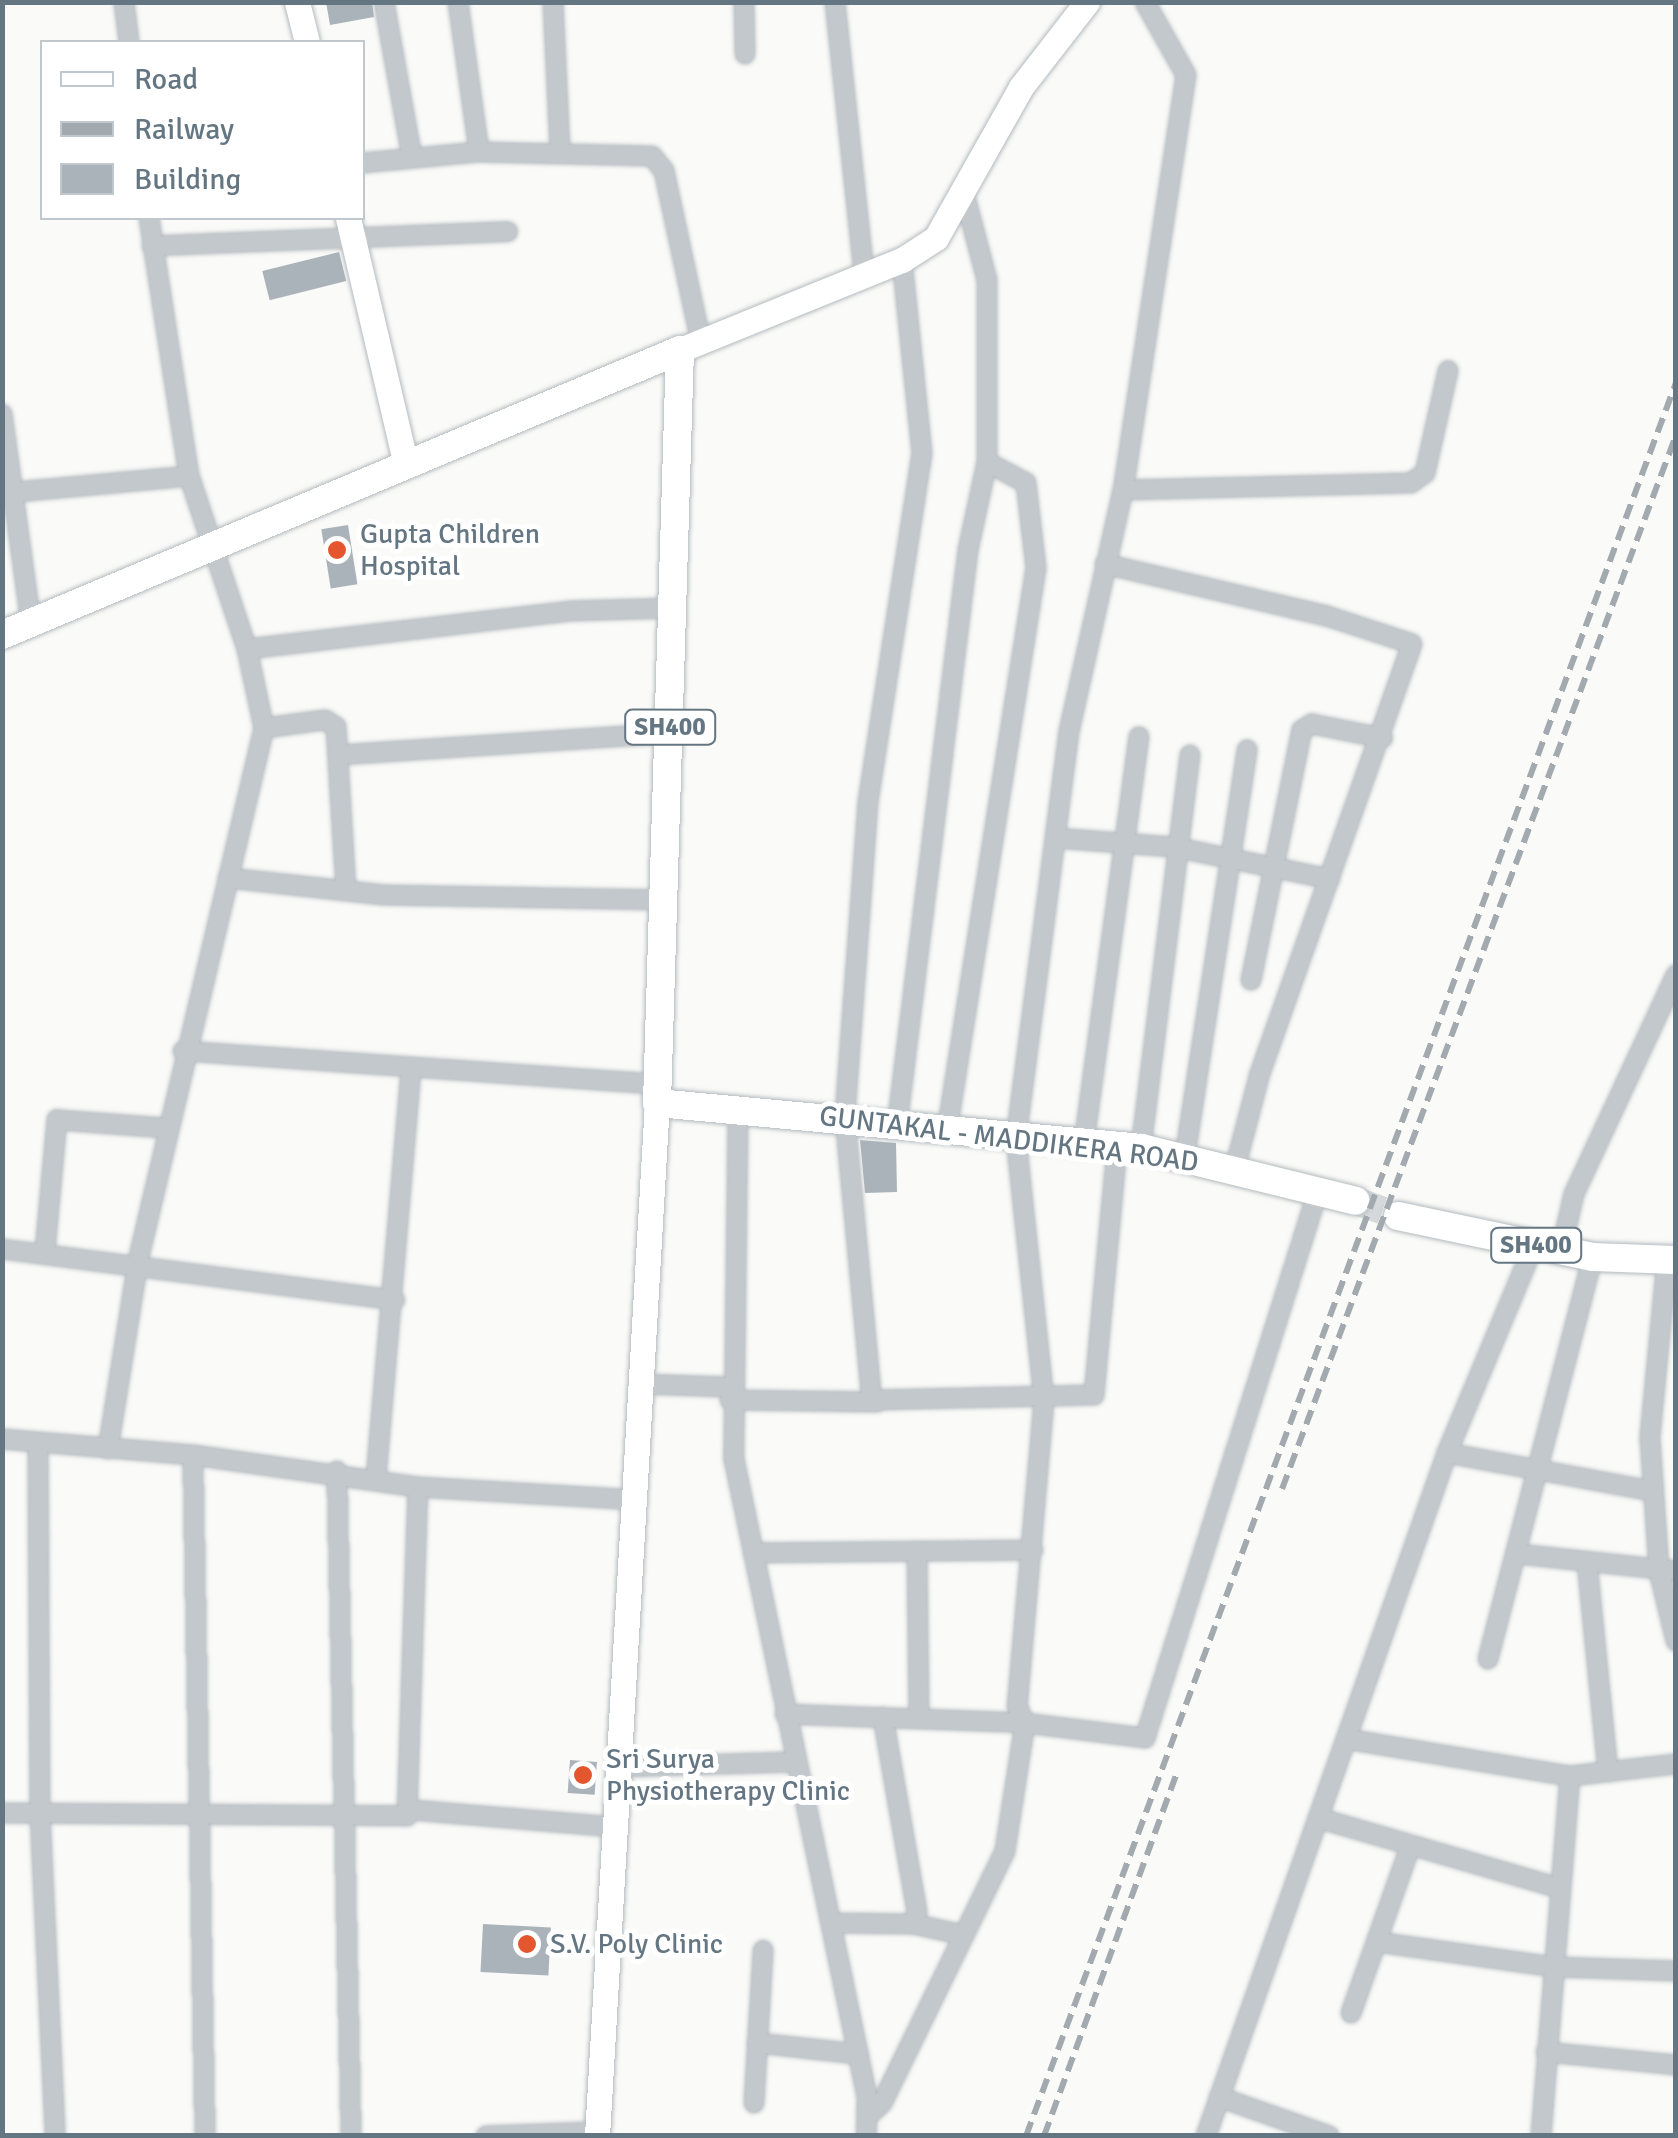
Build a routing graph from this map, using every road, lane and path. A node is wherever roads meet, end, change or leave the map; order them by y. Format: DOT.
graph roads {
  1 [pos="124,2"];
  2 [pos="297,2"];
  3 [pos="384,2"];
  4 [pos="458,2"];
  5 [pos="553,2"];
  6 [pos="744,2"];
  7 [pos="835,2"];
  8 [pos="1087,2"];
  9 [pos="1145,2"];
  10 [pos="129,40"];
  11 [pos="306,40"];
  12 [pos="744,54"];
  13 [pos="479,152"];
  14 [pos="560,153"];
  15 [pos="412,158"];
  16 [pos="365,163"];
  17 [pos="964,192"];
  18 [pos="149,220"];
  19 [pos="350,227"];
  20 [pos="508,232"];
  21 [pos="152,246"];
  22 [pos="902,260"];
  23 [pos="864,275"];
  24 [pos="691,346"];
  25 [pos="1448,371"];
  26 [pos="2,414"];
  27 [pos="987,462"];
  28 [pos="406,466"];
  29 [pos="189,476"];
  30 [pos="1123,490"];
  31 [pos="17,492"];
  32 [pos="213,546"];
  33 [pos="1104,564"];
  34 [pos="674,608"];
  35 [pos="31,622"];
  36 [pos="2,634"];
  37 [pos="247,649"];
  38 [pos="264,728"];
  39 [pos="669,732"];
  40 [pos="1139,737"];
  41 [pos="1383,738"];
  42 [pos="1247,750"];
  43 [pos="340,755"];
  44 [pos="1190,755"];
  45 [pos="1055,838"];
  46 [pos="1124,843"];
  47 [pos="1174,847"];
  48 [pos="1231,857"];
  49 [pos="1274,864"];
  50 [pos="228,878"];
  51 [pos="1330,879"];
  52 [pos="346,890"];
  53 [pos="664,900"];
  54 [pos="1675,976"];
  55 [pos="1251,980"];
  56 [pos="184,1051"];
  57 [pos="410,1067"];
  58 [pos="657,1094"];
  59 [pos="738,1111"];
  60 [pos="845,1117"];
  61 [pos="897,1126"];
  62 [pos="166,1128"];
  63 [pos="947,1132"];
  64 [pos="1016,1138"];
  65 [pos="1084,1144"];
  66 [pos="1129,1147"];
  67 [pos="1185,1156"];
  68 [pos="1235,1168"];
  69 [pos="1318,1190"];
  70 [pos="1356,1201"];
  71 [pos="1398,1216"];
  72 [pos="1548,1248"];
  73 [pos="2,1249"];
  74 [pos="44,1251"];
  75 [pos="1593,1257"];
  76 [pos="1671,1260"];
  77 [pos="138,1261"];
  78 [pos="396,1300"];
  79 [pos="640,1384"];
  80 [pos="730,1394"];
  81 [pos="1044,1400"];
  82 [pos="877,1402"];
  83 [pos="2,1439"];
  84 [pos="38,1443"];
  85 [pos="108,1448"];
  86 [pos="1448,1453"];
  87 [pos="193,1454"];
  88 [pos="337,1472"];
  89 [pos="1538,1473"];
  90 [pos="376,1478"];
  91 [pos="418,1487"];
  92 [pos="1653,1491"];
  93 [pos="634,1500"];
  94 [pos="1032,1550"];
  95 [pos="917,1552"];
  96 [pos="753,1554"];
  97 [pos="1518,1554"];
  98 [pos="1586,1562"];
  99 [pos="1668,1571"];
  100 [pos="1676,1641"];
  101 [pos="1488,1659"];
  102 [pos="785,1714"];
  103 [pos="883,1718"];
  104 [pos="920,1718"];
  105 [pos="1026,1723"];
  106 [pos="1346,1739"];
  107 [pos="794,1762"];
  108 [pos="1676,1764"];
  109 [pos="618,1767"];
  110 [pos="1608,1772"];
  111 [pos="1570,1776"];
  112 [pos="412,1810"];
  113 [pos="40,1812"];
  114 [pos="198,1812"];
  115 [pos="2,1813"];
  116 [pos="343,1816"];
  117 [pos="1318,1818"];
  118 [pos="614,1827"];
  119 [pos="1408,1850"];
  120 [pos="1556,1886"];
  121 [pos="832,1923"];
  122 [pos="912,1924"];
  123 [pos="964,1936"];
  124 [pos="1377,1942"];
  125 [pos="763,1950"];
  126 [pos="1555,1967"];
  127 [pos="1676,1971"];
  128 [pos="1351,2013"];
  129 [pos="757,2043"];
  130 [pos="1546,2052"];
  131 [pos="858,2054"];
  132 [pos="1676,2065"];
  133 [pos="1219,2097"];
  134 [pos="754,2102"];
  135 [pos="869,2115"];
  136 [pos="1296,2131"];
  137 [pos="597,2134"];
  138 [pos="56,2136"];
  139 [pos="205,2136"];
  140 [pos="351,2136"];
  141 [pos="486,2136"];
  142 [pos="866,2136"];
  143 [pos="1206,2136"];
  144 [pos="1329,2136"];
  145 [pos="1541,2136"];
  1 -- 10 [label="street"];
  2 -- 11 [label="street"];
  3 -- 15 [label="street"];
  4 -- 13 [label="street"];
  5 -- 14 [label="street"];
  6 -- 12 [label="street"];
  7 -- 23 [label="street"];
  8 -- 17 [label="street"];
  9 -- 30 [label="street"];
  13 -- 14 [label="street"];
  13 -- 15 [label="street"];
  14 -- 24 [label="street"];
  15 -- 16 [label="street"];
  17 -- 22 [label="street"];
  17 -- 27 [label="street"];
  18 -- 21 [label="street"];
  19 -- 20 [label="street"];
  19 -- 21 [label="street"];
  19 -- 28 [label="street"];
  21 -- 29 [label="street"];
  22 -- 23 [label="street"];
  22 -- 60 [label="street"];
  23 -- 24 [label="street"];
  24 -- 28 [label="main road"];
  24 -- 34 [label="main road, SH400"];
  25 -- 30 [label="street"];
  26 -- 31 [label="street"];
  27 -- 61 [label="street"];
  27 -- 63 [label="street"];
  28 -- 32 [label="main road"];
  29 -- 31 [label="street"];
  29 -- 32 [label="street"];
  30 -- 33 [label="street"];
  31 -- 35 [label="street"];
  32 -- 35 [label="main road"];
  32 -- 37 [label="street"];
  33 -- 41 [label="street"];
  33 -- 45 [label="street"];
  34 -- 37 [label="street"];
  34 -- 39 [label="main road, SH400"];
  35 -- 36 [label="main road"];
  37 -- 38 [label="street"];
  38 -- 43 [label="street"];
  38 -- 50 [label="street"];
  39 -- 43 [label="street"];
  39 -- 53 [label="main road, SH400"];
  40 -- 46 [label="street"];
  41 -- 49 [label="street"];
  41 -- 51 [label="street"];
  42 -- 48 [label="street"];
  43 -- 52 [label="street"];
  44 -- 47 [label="street"];
  45 -- 46 [label="street"];
  45 -- 64 [label="street"];
  46 -- 47 [label="street"];
  46 -- 65 [label="street"];
  47 -- 48 [label="street"];
  47 -- 66 [label="street"];
  48 -- 49 [label="street"];
  48 -- 67 [label="street"];
  49 -- 51 [label="street"];
  49 -- 55 [label="street"];
  50 -- 52 [label="street"];
  50 -- 56 [label="street"];
  51 -- 68 [label="street"];
  52 -- 53 [label="street"];
  53 -- 58 [label="main road, SH400"];
  54 -- 72 [label="street"];
  56 -- 57 [label="street"];
  56 -- 62 [label="street"];
  57 -- 58 [label="street"];
  57 -- 78 [label="street"];
  58 -- 59 [label="main road, GUNTAKAL - MADDIKERA ROAD"];
  58 -- 79 [label="street"];
  59 -- 60 [label="main road, GUNTAKAL - MADDIKERA ROAD"];
  59 -- 80 [label="street"];
  60 -- 61 [label="main road, GUNTAKAL - MADDIKERA ROAD"];
  60 -- 82 [label="street"];
  61 -- 63 [label="main road, GUNTAKAL - MADDIKERA ROAD"];
  62 -- 74 [label="street"];
  62 -- 77 [label="street"];
  63 -- 64 [label="main road, GUNTAKAL - MADDIKERA ROAD"];
  64 -- 65 [label="main road, GUNTAKAL - MADDIKERA ROAD"];
  64 -- 81 [label="street"];
  65 -- 66 [label="main road, GUNTAKAL - MADDIKERA ROAD"];
  66 -- 67 [label="main road, GUNTAKAL - MADDIKERA ROAD"];
  66 -- 81 [label="street"];
  67 -- 68 [label="main road, GUNTAKAL - MADDIKERA ROAD"];
  68 -- 69 [label="main road, GUNTAKAL - MADDIKERA ROAD"];
  69 -- 70 [label="main road, GUNTAKAL - MADDIKERA ROAD"];
  69 -- 105 [label="street"];
  71 -- 72 [label="main road, SH400"];
  72 -- 75 [label="main road, SH400"];
  72 -- 86 [label="street"];
  73 -- 74 [label="street"];
  74 -- 77 [label="street"];
  75 -- 76 [label="main road, SH400"];
  75 -- 89 [label="street"];
  76 -- 92 [label="street"];
  77 -- 78 [label="street"];
  77 -- 85 [label="street"];
  78 -- 90 [label="street"];
  79 -- 80 [label="street"];
  79 -- 93 [label="street"];
  80 -- 82 [label="street"];
  80 -- 96 [label="street"];
  81 -- 82 [label="street"];
  81 -- 94 [label="street"];
  83 -- 84 [label="street"];
  84 -- 85 [label="street"];
  84 -- 113 [label="street"];
  85 -- 87 [label="street"];
  86 -- 89 [label="street"];
  86 -- 106 [label="street"];
  87 -- 88 [label="street"];
  87 -- 114 [label="street"];
  88 -- 90 [label="street"];
  88 -- 116 [label="street"];
  89 -- 92 [label="street"];
  89 -- 97 [label="street"];
  90 -- 91 [label="street"];
  91 -- 93 [label="street"];
  91 -- 112 [label="street"];
  92 -- 99 [label="street"];
  93 -- 109 [label="street"];
  94 -- 95 [label="street"];
  94 -- 105 [label="street"];
  95 -- 96 [label="street"];
  95 -- 104 [label="street"];
  96 -- 102 [label="street"];
  97 -- 98 [label="street"];
  97 -- 101 [label="street"];
  98 -- 99 [label="street"];
  98 -- 110 [label="street"];
  99 -- 100 [label="street"];
  102 -- 103 [label="street"];
  102 -- 107 [label="street"];
  103 -- 104 [label="street"];
  103 -- 122 [label="street"];
  104 -- 105 [label="street"];
  105 -- 123 [label="street"];
  106 -- 111 [label="street"];
  106 -- 117 [label="street"];
  107 -- 109 [label="street"];
  107 -- 121 [label="street"];
  108 -- 110 [label="street"];
  109 -- 118 [label="street"];
  110 -- 111 [label="street"];
  111 -- 120 [label="street"];
  112 -- 116 [label="street"];
  112 -- 118 [label="street"];
  113 -- 114 [label="street"];
  113 -- 115 [label="street"];
  113 -- 138 [label="street"];
  114 -- 116 [label="street"];
  114 -- 139 [label="street"];
  116 -- 140 [label="street"];
  117 -- 119 [label="street"];
  117 -- 133 [label="street"];
  118 -- 137 [label="street"];
  119 -- 120 [label="street"];
  119 -- 124 [label="street"];
  120 -- 126 [label="street"];
  121 -- 122 [label="street"];
  121 -- 131 [label="street"];
  122 -- 123 [label="street"];
  123 -- 135 [label="street"];
  124 -- 126 [label="street"];
  124 -- 128 [label="street"];
  125 -- 129 [label="street"];
  126 -- 127 [label="street"];
  126 -- 130 [label="street"];
  129 -- 131 [label="street"];
  129 -- 134 [label="street"];
  130 -- 132 [label="street"];
  130 -- 145 [label="street"];
  131 -- 135 [label="street"];
  133 -- 136 [label="street"];
  133 -- 143 [label="street"];
  135 -- 142 [label="street"];
  136 -- 144 [label="street"];
  137 -- 141 [label="street"];
}
